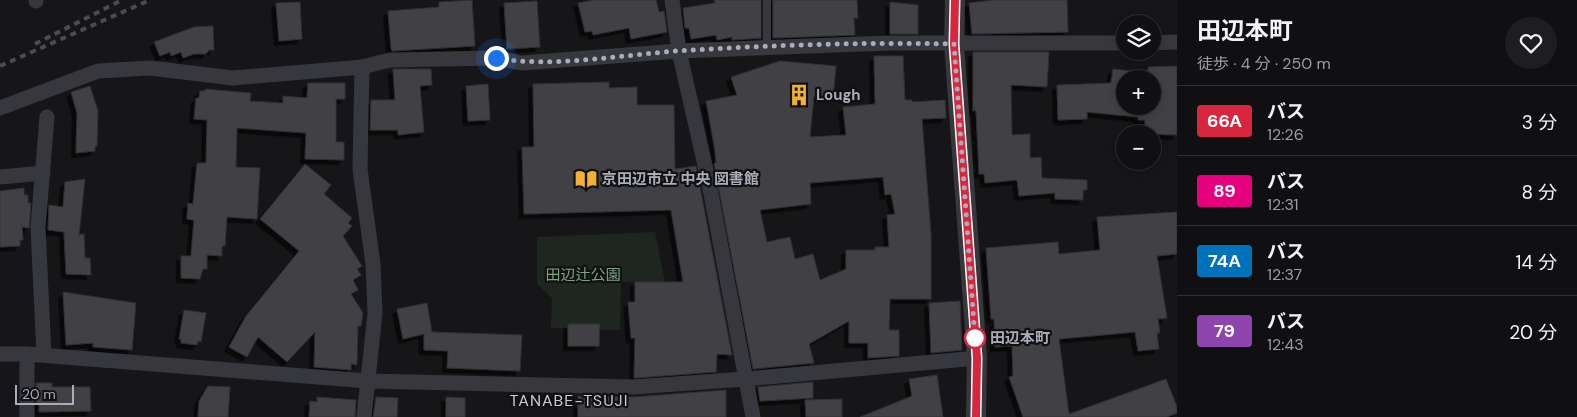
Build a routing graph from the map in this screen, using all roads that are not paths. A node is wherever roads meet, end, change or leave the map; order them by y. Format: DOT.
graph roads {
  1 [pos="672,0"];
  2 [pos="767,0"];
  3 [pos="955,0"];
  4 [pos="1177,42"];
  5 [pos="1116,43"];
  6 [pos="1161,43"];
  7 [pos="954,44"];
  8 [pos="766,48"];
  9 [pos="679,51"];
  10 [pos="362,67"];
  11 [pos="0,108"];
  12 [pos="47,117"];
  13 [pos="43,173"];
  14 [pos="0,177"];
  15 [pos="0,354"];
  16 [pos="27,354"];
  17 [pos="44,355"];
  18 [pos="977,358"];
  19 [pos="745,380"];
  20 [pos="368,381"];
  21 [pos="26,417"];
  22 [pos="364,417"];
  23 [pos="753,417"];
  24 [pos="976,417"];
  1 -- 9 [label="street"];
  2 -- 8 [label="lane"];
  3 -- 7 [label="street"];
  4 -- 6 [label="street"];
  5 -- 7 [label="street"];
  7 -- 8 [label="street"];
  7 -- 18 [label="street"];
  8 -- 9 [label="street"];
  9 -- 10 [label="street"];
  9 -- 19 [label="street"];
  10 -- 11 [label="street"];
  10 -- 20 [label="street"];
  12 -- 13 [label="street"];
  13 -- 14 [label="street"];
  13 -- 17 [label="street"];
  15 -- 16 [label="street"];
  16 -- 17 [label="street"];
  16 -- 21 [label="street"];
  17 -- 20 [label="street"];
  18 -- 19 [label="street"];
  18 -- 24 [label="street"];
  19 -- 20 [label="street"];
  19 -- 23 [label="street"];
  20 -- 22 [label="street"];
}
